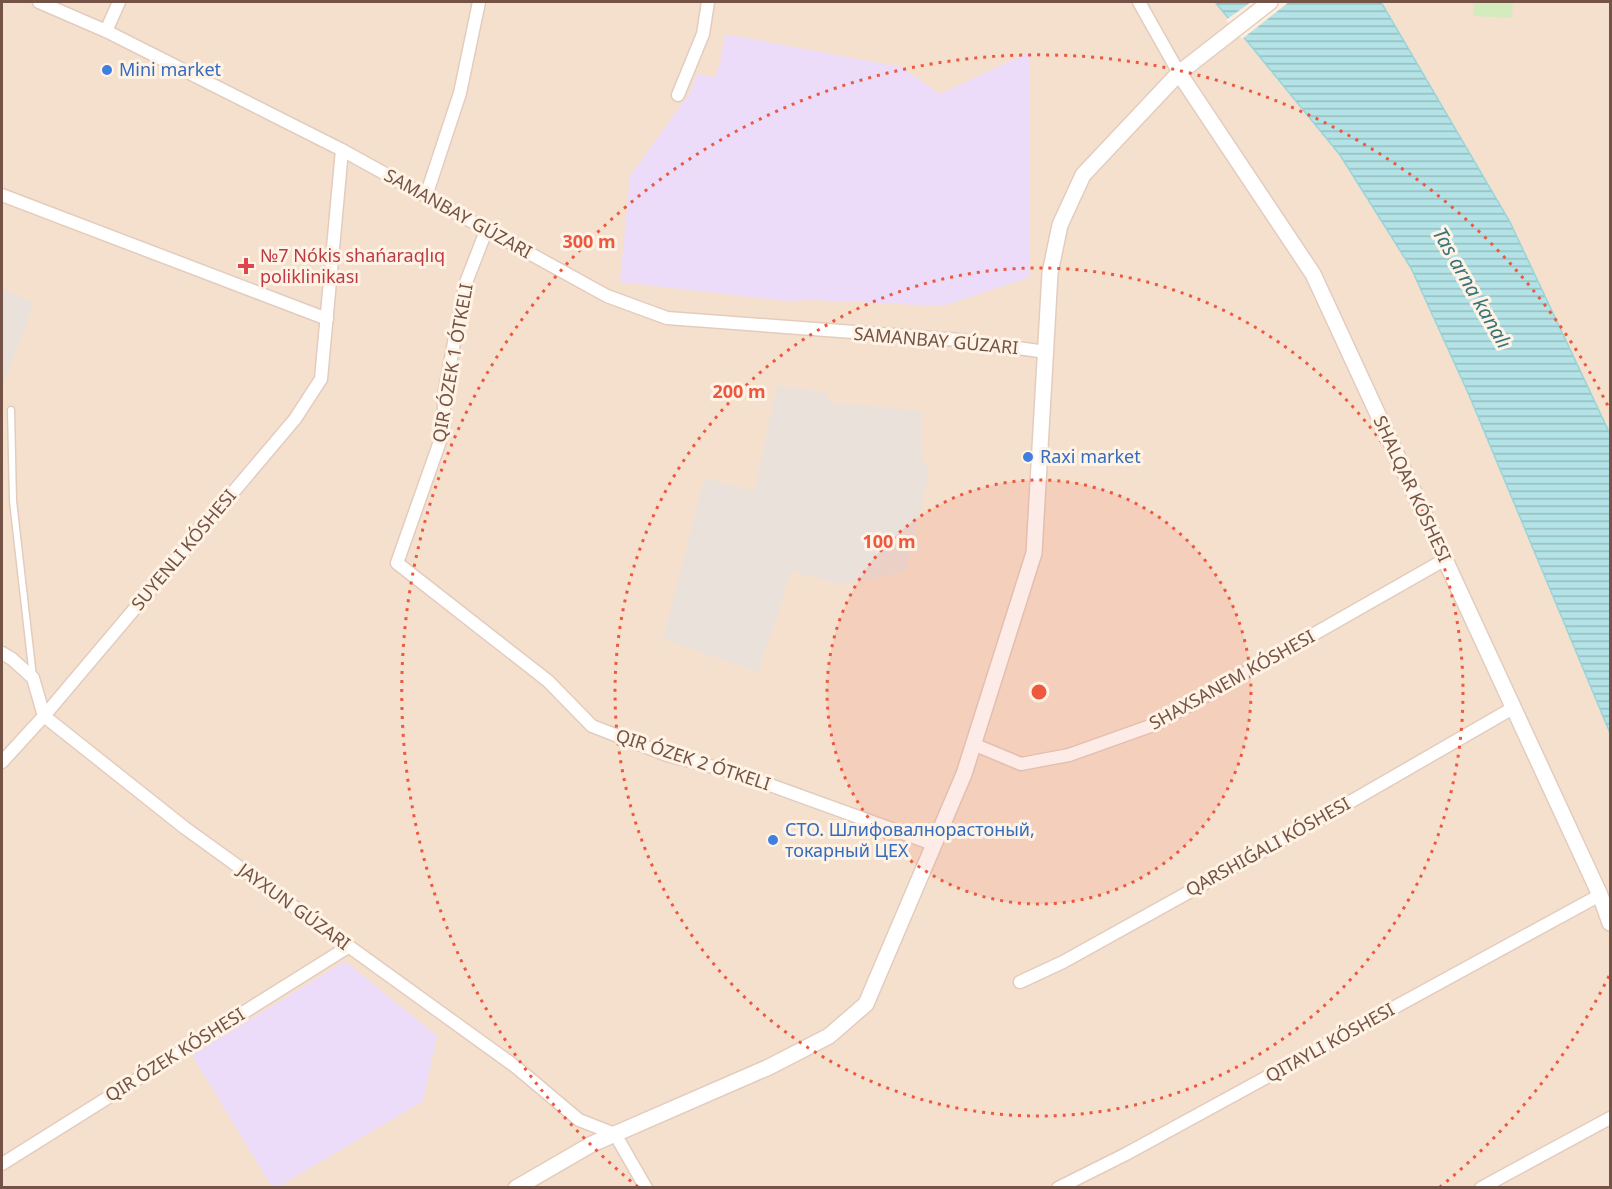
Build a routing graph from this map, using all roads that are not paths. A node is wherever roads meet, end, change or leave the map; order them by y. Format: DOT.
graph roads {
  1 [pos="39,2"];
  2 [pos="119,2"];
  3 [pos="479,2"];
  4 [pos="708,2"];
  5 [pos="1139,2"];
  6 [pos="1270,2"];
  7 [pos="106,31"];
  8 [pos="1179,73"];
  9 [pos="678,95"];
  10 [pos="342,150"];
  11 [pos="2,195"];
  12 [pos="426,196"];
  13 [pos="486,231"];
  14 [pos="327,319"];
  15 [pos="1046,352"];
  16 [pos="11,410"];
  17 [pos="1444,560"];
  18 [pos="2,653"];
  19 [pos="33,678"];
  20 [pos="1513,708"];
  21 [pos="44,716"];
  22 [pos="973,744"];
  23 [pos="2,762"];
  24 [pos="933,844"];
  25 [pos="1600,895"];
  26 [pos="1611,923"];
  27 [pos="348,947"];
  28 [pos="1020,982"];
  29 [pos="1611,1118"];
  30 [pos="615,1134"];
  31 [pos="2,1164"];
  32 [pos="516,1188"];
  33 [pos="646,1188"];
  34 [pos="1058,1188"];
  35 [pos="1481,1188"];
  1 -- 7 [label="street"];
  2 -- 7 [label="street"];
  3 -- 12 [label="street"];
  4 -- 9 [label="street"];
  5 -- 8 [label="street"];
  6 -- 8 [label="street"];
  7 -- 10 [label="street"];
  8 -- 15 [label="street"];
  8 -- 17 [label="street, SHALQAR KÓSHESI"];
  10 -- 12 [label="street"];
  10 -- 14 [label="street, SUYENLI KÓSHESI"];
  11 -- 14 [label="street"];
  12 -- 13 [label="street"];
  13 -- 15 [label="street"];
  13 -- 24 [label="street"];
  14 -- 21 [label="street, SUYENLI KÓSHESI"];
  15 -- 22 [label="street"];
  16 -- 19 [label="lane"];
  17 -- 20 [label="street, SHALQAR KÓSHESI"];
  17 -- 22 [label="street, SHAXSANEM KÓSHESI"];
  18 -- 19 [label="street"];
  19 -- 21 [label="street"];
  20 -- 25 [label="street, SHALQAR KÓSHESI"];
  20 -- 28 [label="street"];
  21 -- 23 [label="street, SUYENLI KÓSHESI"];
  21 -- 27 [label="street"];
  22 -- 24 [label="street"];
  24 -- 30 [label="street"];
  25 -- 26 [label="street, SHALQAR KÓSHESI"];
  25 -- 34 [label="street"];
  27 -- 30 [label="street"];
  27 -- 31 [label="street"];
  29 -- 35 [label="street"];
  30 -- 32 [label="street"];
  30 -- 33 [label="street"];
}
